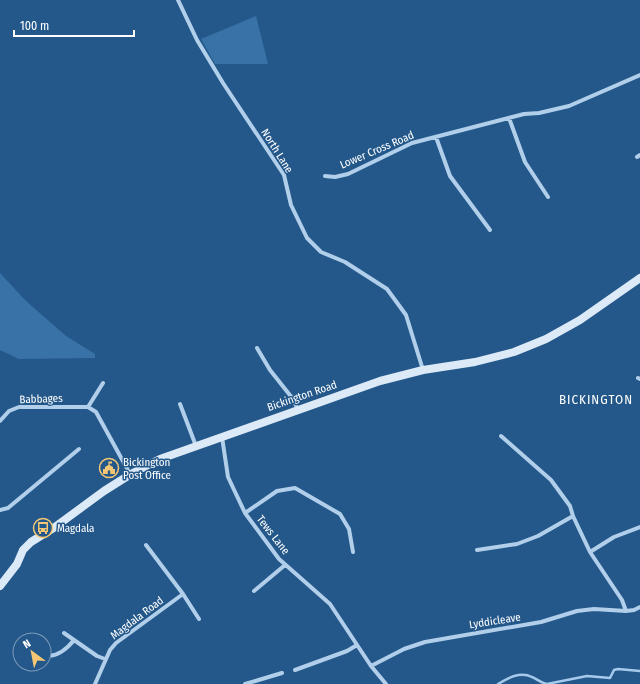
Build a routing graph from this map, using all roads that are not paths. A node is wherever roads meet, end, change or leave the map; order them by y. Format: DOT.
graph roads {
  1 [pos="178,0"];
  2 [pos="640,75"];
  3 [pos="509,118"];
  4 [pos="436,137"];
  5 [pos="325,176"];
  6 [pos="548,196"];
  7 [pos="490,230"];
  8 [pos="640,278"];
  9 [pos="257,348"];
  10 [pos="423,370"];
  11 [pos="103,383"];
  12 [pos="180,404"];
  13 [pos="88,407"];
  14 [pos="298,410"];
  15 [pos="0,421"];
  16 [pos="222,436"];
  17 [pos="501,436"];
  18 [pos="196,446"];
  19 [pos="79,449"];
  20 [pos="131,474"];
  21 [pos="0,510"];
  22 [pos="245,513"];
  23 [pos="572,516"];
  24 [pos="640,527"];
  25 [pos="146,545"];
  26 [pos="477,550"];
  27 [pos="353,552"];
  28 [pos="590,552"];
  29 [pos="285,564"];
  30 [pos="0,586"];
  31 [pos="254,591"];
  32 [pos="183,594"];
  33 [pos="640,607"];
  34 [pos="626,611"];
  35 [pos="199,619"];
  36 [pos="64,633"];
  37 [pos="74,640"];
  38 [pos="357,645"];
  39 [pos="52,655"];
  40 [pos="105,659"];
  41 [pos="371,666"];
  42 [pos="295,670"];
  43 [pos="282,673"];
  44 [pos="95,684"];
  45 [pos="245,684"];
  46 [pos="386,684"];
  1 -- 10 [label="street, North Lane"];
  2 -- 3 [label="street, Lower Cross Road"];
  3 -- 4 [label="street, Lower Cross Road"];
  3 -- 6 [label="street"];
  4 -- 5 [label="street, Lower Cross Road"];
  4 -- 7 [label="street"];
  8 -- 10 [label="main road, Bickington Road"];
  9 -- 14 [label="street"];
  10 -- 14 [label="main road, Bickington Road"];
  11 -- 13 [label="street"];
  12 -- 18 [label="street"];
  13 -- 15 [label="street, Babbages"];
  13 -- 20 [label="street"];
  14 -- 16 [label="main road, Bickington Road"];
  16 -- 18 [label="main road, Bickington Road"];
  16 -- 22 [label="street, Tews Lane"];
  17 -- 23 [label="street"];
  18 -- 20 [label="main road, Bickington Road"];
  19 -- 21 [label="street"];
  20 -- 30 [label="main road, Bickington Road"];
  22 -- 27 [label="street"];
  22 -- 29 [label="street, Tews Lane"];
  23 -- 26 [label="street"];
  23 -- 28 [label="street"];
  24 -- 28 [label="street"];
  25 -- 32 [label="street"];
  28 -- 34 [label="street"];
  29 -- 31 [label="street"];
  29 -- 38 [label="street, Tews Lane"];
  32 -- 35 [label="street"];
  32 -- 40 [label="street, Magdala Road"];
  33 -- 34 [label="street, Lyddicleave"];
  34 -- 41 [label="street, Lyddicleave"];
  36 -- 37 [label="street"];
  37 -- 39 [label="street"];
  37 -- 40 [label="street"];
  38 -- 41 [label="street, Tews Lane"];
  38 -- 42 [label="street"];
  40 -- 44 [label="street, Magdala Road"];
  41 -- 46 [label="street, Tews Lane"];
  43 -- 45 [label="street"];
}
